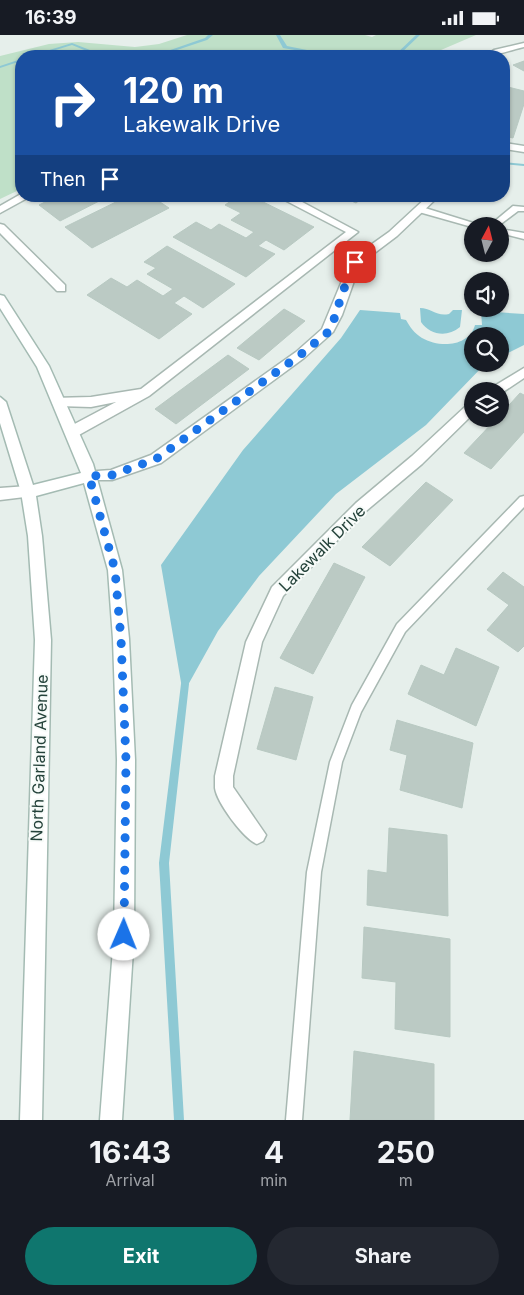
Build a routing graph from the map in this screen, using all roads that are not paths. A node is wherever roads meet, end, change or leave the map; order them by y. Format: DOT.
graph roads {
  1 [pos="524,45"];
  2 [pos="501,50"];
  3 [pos="15,202"];
  4 [pos="294,202"];
  5 [pos="429,202"];
  6 [pos="0,209"];
  7 [pos="524,209"];
  8 [pos="422,210"];
  9 [pos="504,217"];
  10 [pos="464,222"];
  11 [pos="0,227"];
  12 [pos="509,233"];
  13 [pos="524,236"];
  14 [pos="61,289"];
  15 [pos="0,299"];
  16 [pos="524,372"];
  17 [pos="508,382"];
  18 [pos="144,393"];
  19 [pos="58,401"];
  20 [pos="0,402"];
  21 [pos="464,416"];
  22 [pos="72,432"];
  23 [pos="89,476"];
  24 [pos="28,492"];
  25 [pos="0,494"];
  26 [pos="524,500"];
  27 [pos="257,835"];
  28 [pos="31,1120"];
  29 [pos="111,1120"];
  30 [pos="294,1120"];
  1 -- 2 [label="lane"];
  3 -- 6 [label="street"];
  4 -- 18 [label="street"];
  5 -- 8 [label="street"];
  7 -- 9 [label="lane"];
  8 -- 10 [label="lane"];
  8 -- 23 [label="street"];
  11 -- 14 [label="street"];
  12 -- 13 [label="lane"];
  15 -- 19 [label="street"];
  16 -- 17 [label="street"];
  18 -- 19 [label="street"];
  18 -- 22 [label="street"];
  19 -- 22 [label="street"];
  20 -- 24 [label="street, North Garland Avenue"];
  21 -- 27 [label="street, Lakewalk Drive"];
  22 -- 23 [label="street"];
  23 -- 24 [label="street"];
  23 -- 29 [label="street"];
  24 -- 25 [label="street"];
  24 -- 28 [label="street, North Garland Avenue"];
  26 -- 30 [label="lane"];
}
